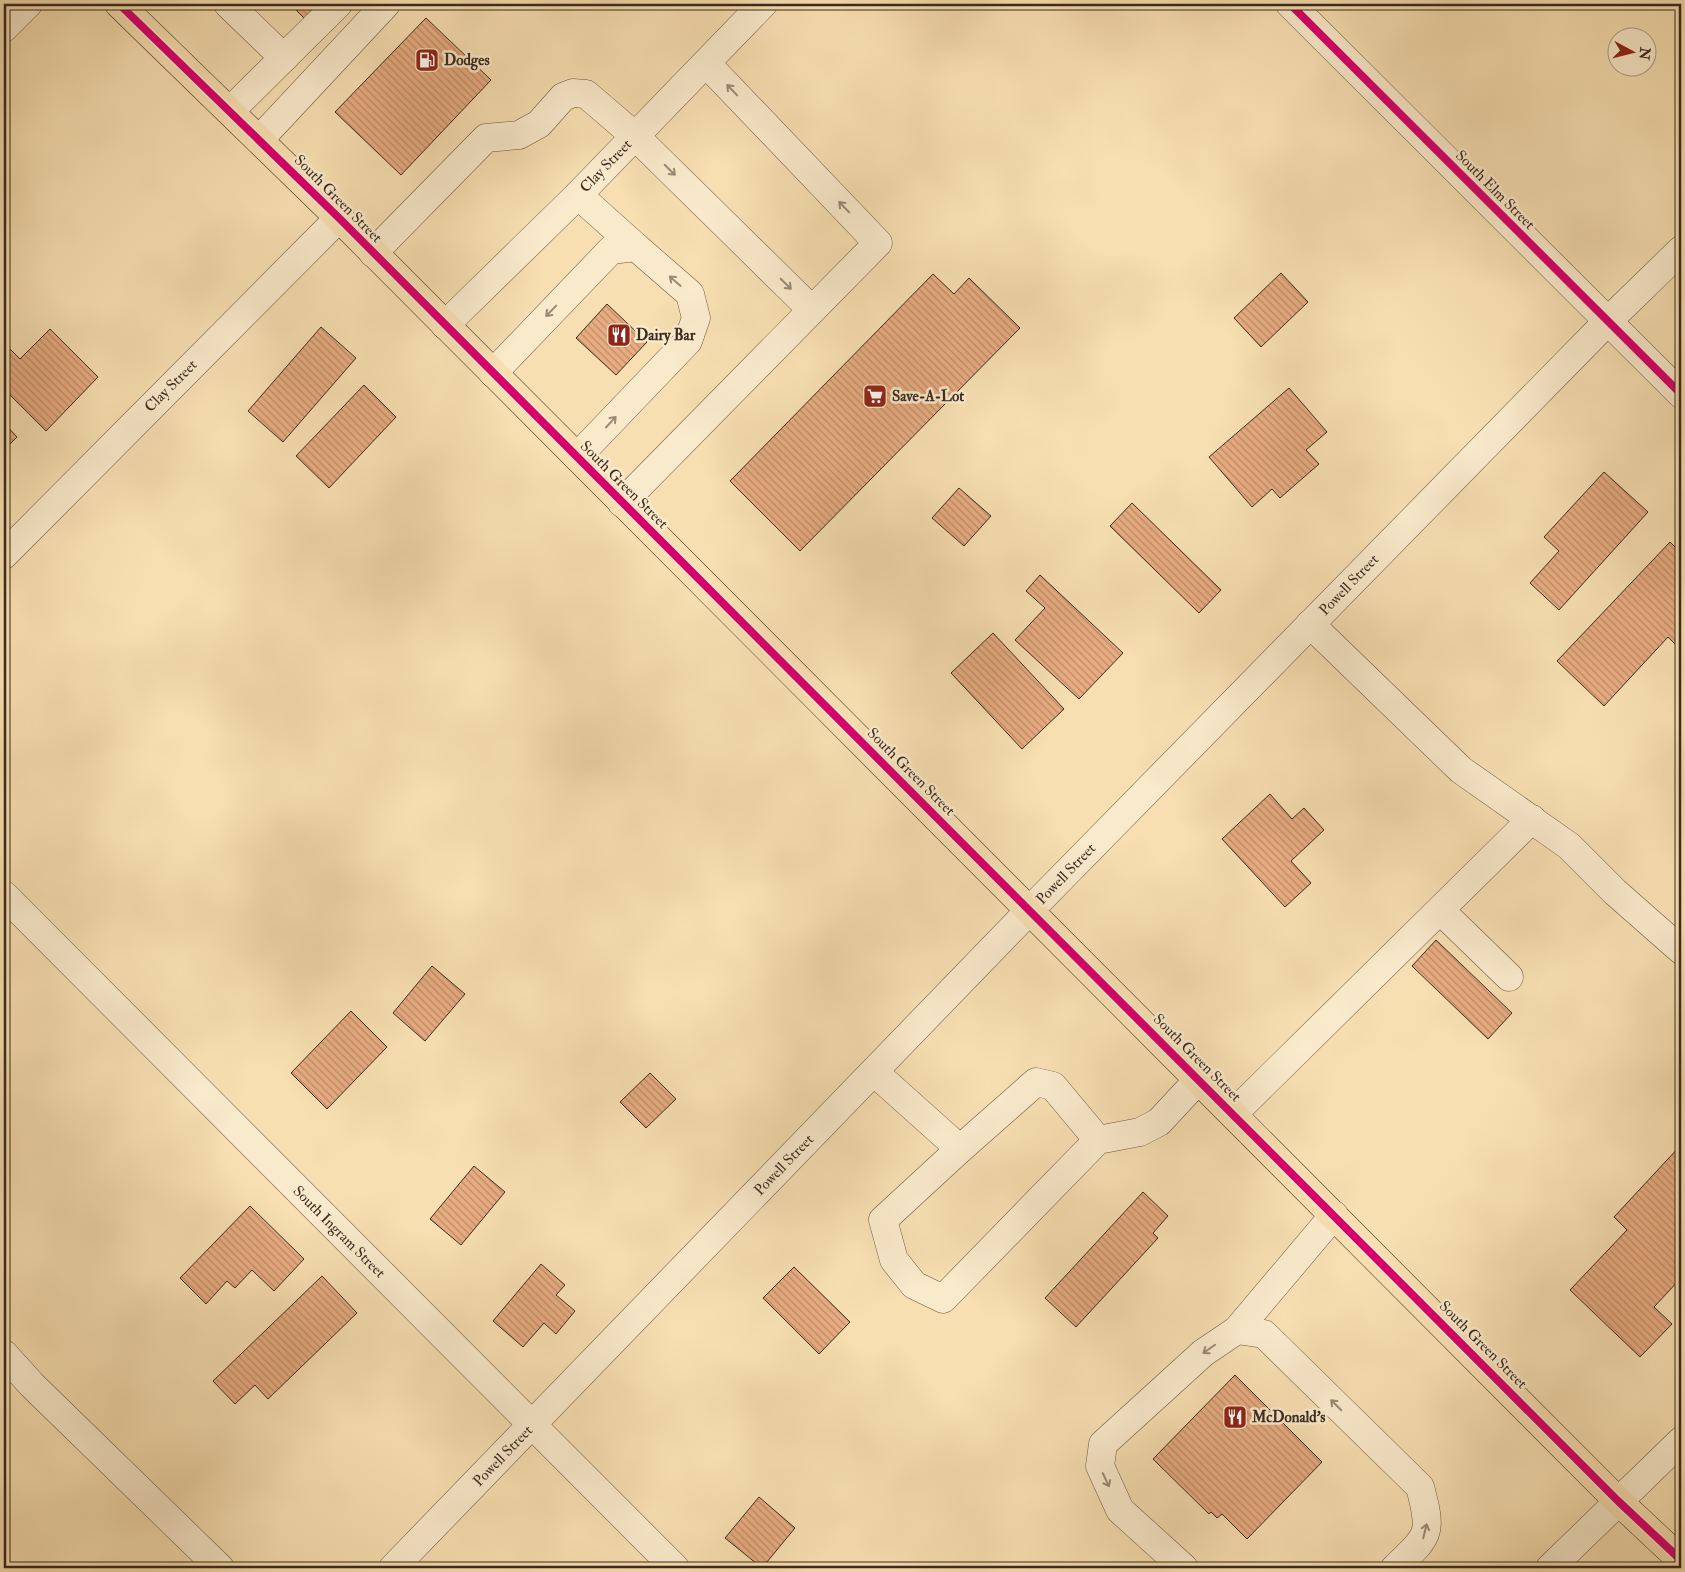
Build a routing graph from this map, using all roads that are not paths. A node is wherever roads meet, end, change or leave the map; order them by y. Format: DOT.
graph roads {
  1 [pos="28,4"];
  2 [pos="119,4"];
  3 [pos="228,4"];
  4 [pos="338,4"];
  5 [pos="386,4"];
  6 [pos="763,4"];
  7 [pos="1290,4"];
  8 [pos="4,28"];
  9 [pos="284,58"];
  10 [pos="706,63"];
  11 [pos="230,111"];
  12 [pos="635,136"];
  13 [pos="259,140"];
  14 [pos="578,195"];
  15 [pos="339,218"];
  16 [pos="636,248"];
  17 [pos="1681,250"];
  18 [pos="373,253"];
  19 [pos="812,310"];
  20 [pos="1608,322"];
  21 [pos="445,325"];
  22 [pos="493,373"];
  23 [pos="1681,394"];
  24 [pos="577,457"];
  25 [pos="622,503"];
  26 [pos="4,556"];
  27 [pos="1310,624"];
  28 [pos="1532,819"];
  29 [pos="4,895"];
  30 [pos="1030,910"];
  31 [pos="1440,910"];
  32 [pos="1681,950"];
  33 [pos="1509,977"];
  34 [pos="874,1072"];
  35 [pos="1199,1080"];
  36 [pos="1233,1114"];
  37 [pos="1098,1140"];
  38 [pos="960,1149"];
  39 [pos="1334,1215"];
  40 [pos="1237,1330"];
  41 [pos="4,1354"];
  42 [pos="532,1426"];
  43 [pos="1681,1441"];
  44 [pos="1618,1501"];
  45 [pos="1681,1560"];
  46 [pos="220,1568"];
  47 [pos="393,1568"];
  48 [pos="675,1568"];
  49 [pos="1184,1568"];
  50 [pos="1395,1568"];
  51 [pos="1550,1568"];
  1 -- 8 [label="street"];
  2 -- 11 [label="main road, South Green Street"];
  3 -- 9 [label="street"];
  4 -- 9 [label="street"];
  5 -- 13 [label="street"];
  6 -- 10 [label="street, Clay Street"];
  7 -- 20 [label="street, South Elm Street"];
  9 -- 11 [label="street"];
  10 -- 12 [label="street, Clay Street"];
  19 -- 10 [label="street, one-way"];
  11 -- 13 [label="main road, South Green Street"];
  12 -- 14 [label="street, Clay Street"];
  12 -- 18 [label="street"];
  12 -- 19 [label="street, one-way"];
  13 -- 15 [label="main road, South Green Street"];
  14 -- 16 [label="street"];
  14 -- 21 [label="street, Clay Street"];
  15 -- 18 [label="main road, South Green Street"];
  15 -- 26 [label="street, Clay Street"];
  16 -- 22 [label="street, one-way"];
  24 -- 16 [label="street, one-way"];
  17 -- 20 [label="street, Powell Street"];
  18 -- 21 [label="main road, South Green Street"];
  19 -- 25 [label="street"];
  20 -- 23 [label="street, South Elm Street"];
  20 -- 27 [label="street, Powell Street"];
  21 -- 22 [label="main road, South Green Street"];
  22 -- 24 [label="main road, South Green Street"];
  24 -- 25 [label="main road, South Green Street"];
  25 -- 30 [label="main road, South Green Street"];
  27 -- 28 [label="street"];
  27 -- 30 [label="street, Powell Street"];
  28 -- 31 [label="street"];
  28 -- 32 [label="street"];
  29 -- 42 [label="street, South Ingram Street"];
  30 -- 34 [label="street, Powell Street"];
  30 -- 35 [label="main road, South Green Street"];
  31 -- 33 [label="street"];
  31 -- 36 [label="street"];
  34 -- 38 [label="street"];
  34 -- 42 [label="street, Powell Street"];
  35 -- 36 [label="main road, South Green Street"];
  35 -- 37 [label="street"];
  36 -- 39 [label="main road, South Green Street"];
  37 -- 38 [label="street"];
  37 -- 38 [label="street"];
  39 -- 40 [label="street"];
  39 -- 44 [label="main road, South Green Street"];
  40 -- 49 [label="street, one-way"];
  50 -- 40 [label="street, one-way"];
  41 -- 46 [label="street"];
  42 -- 47 [label="street, Powell Street"];
  42 -- 48 [label="street, South Ingram Street"];
  43 -- 44 [label="street"];
  44 -- 45 [label="main road, South Green Street"];
  44 -- 51 [label="street"];
}
